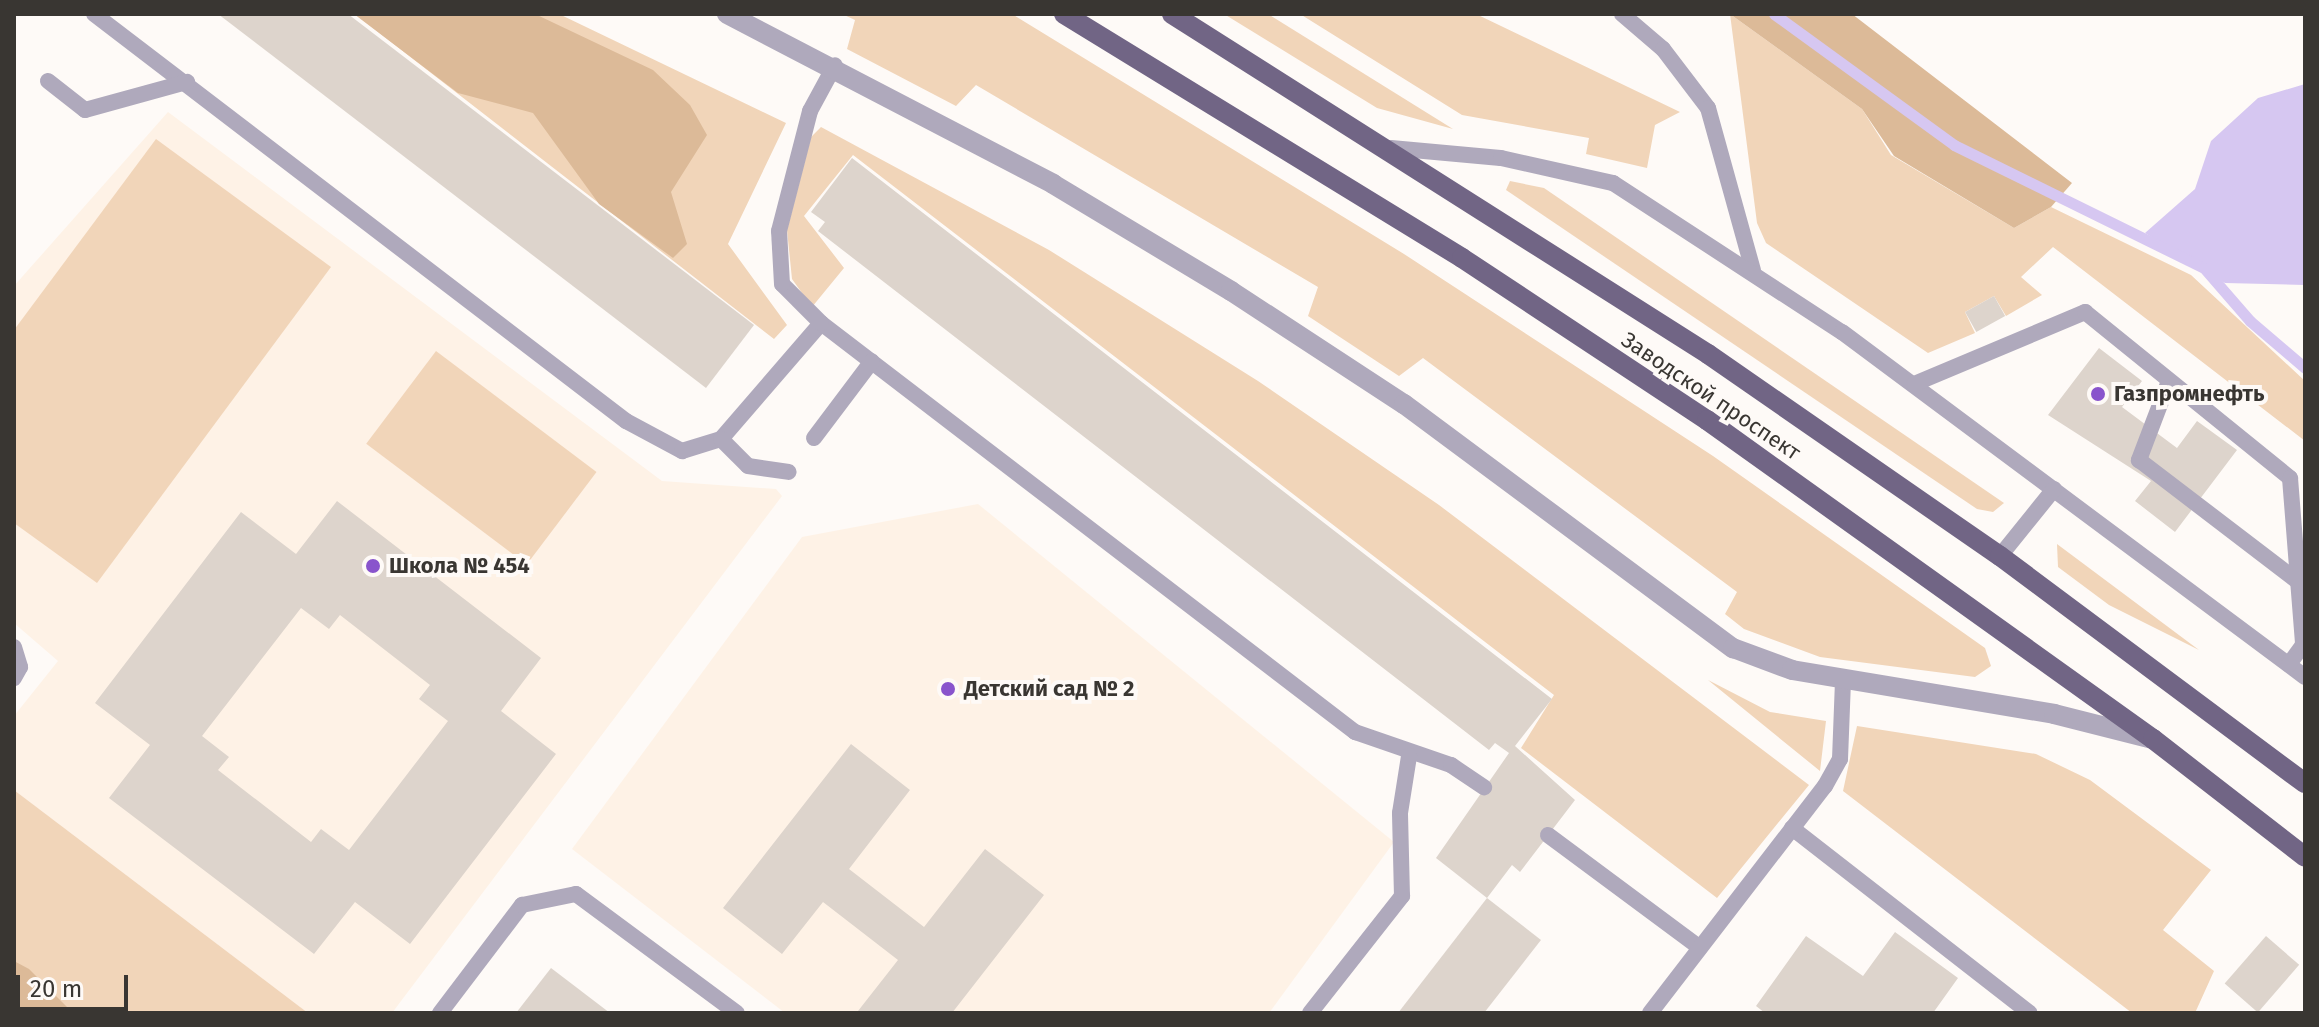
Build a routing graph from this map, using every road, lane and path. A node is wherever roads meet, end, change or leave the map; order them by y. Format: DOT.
graph roads {
  1 [pos="94,14"];
  2 [pos="727,14"];
  3 [pos="1064,14"];
  4 [pos="1172,14"];
  5 [pos="1622,14"];
  6 [pos="835,65"];
  7 [pos="48,81"];
  8 [pos="187,82"];
  9 [pos="1391,148"];
  10 [pos="1753,270"];
  11 [pos="821,323"];
  12 [pos="872,361"];
  13 [pos="2169,381"];
  14 [pos="1914,384"];
  15 [pos="814,438"];
  16 [pos="721,439"];
  17 [pos="789,472"];
  18 [pos="2054,489"];
  19 [pos="2000,556"];
  20 [pos="2297,581"];
  21 [pos="14,647"];
  22 [pos="2289,664"];
  23 [pos="2305,677"];
  24 [pos="14,678"];
  25 [pos="1843,680"];
  26 [pos="2153,739"];
  27 [pos="1409,756"];
  28 [pos="2305,783"];
  29 [pos="1484,787"];
  30 [pos="1792,828"];
  31 [pos="1548,835"];
  32 [pos="2305,857"];
  33 [pos="1700,948"];
  34 [pos="440,1013"];
  35 [pos="737,1013"];
  36 [pos="1310,1013"];
  37 [pos="1650,1013"];
  38 [pos="2030,1013"];
  1 -- 8 [label="lane"];
  2 -- 6 [label="street"];
  3 -- 26 [label="main road, Заводской проспект"];
  4 -- 9 [label="main road, Заводской проспект"];
  5 -- 10 [label="lane"];
  6 -- 11 [label="lane"];
  6 -- 25 [label="street"];
  7 -- 8 [label="lane"];
  8 -- 16 [label="lane"];
  9 -- 10 [label="lane"];
  9 -- 19 [label="main road, Заводской проспект"];
  10 -- 14 [label="lane"];
  11 -- 12 [label="lane"];
  11 -- 16 [label="lane"];
  12 -- 15 [label="lane"];
  12 -- 27 [label="lane"];
  13 -- 14 [label="lane"];
  13 -- 20 [label="lane"];
  13 -- 20 [label="lane"];
  14 -- 18 [label="lane"];
  16 -- 17 [label="lane"];
  18 -- 19 [label="lane"];
  18 -- 22 [label="lane"];
  19 -- 28 [label="main road, Заводской проспект"];
  20 -- 22 [label="lane"];
  21 -- 24 [label="lane"];
  22 -- 23 [label="lane"];
  25 -- 26 [label="street"];
  25 -- 30 [label="lane"];
  26 -- 32 [label="main road, Заводской проспект"];
  27 -- 29 [label="lane"];
  27 -- 36 [label="lane"];
  30 -- 33 [label="lane"];
  30 -- 38 [label="lane"];
  31 -- 33 [label="lane"];
  33 -- 37 [label="lane"];
  34 -- 35 [label="lane"];
}
